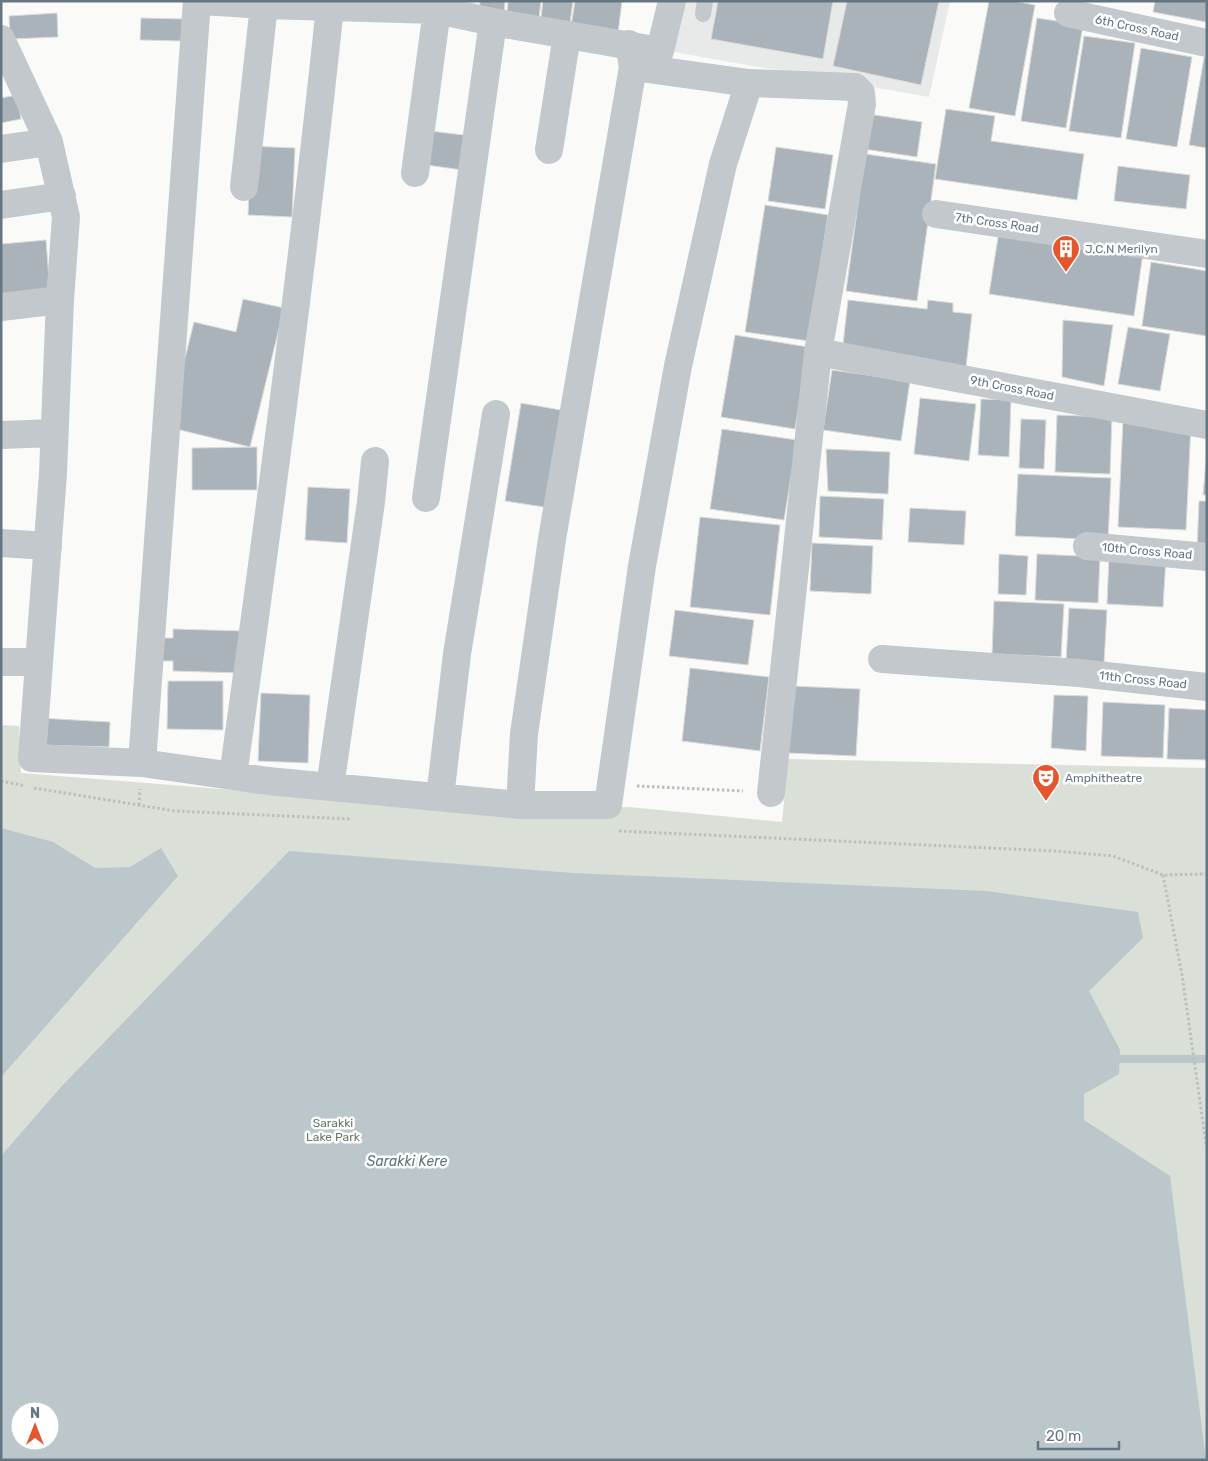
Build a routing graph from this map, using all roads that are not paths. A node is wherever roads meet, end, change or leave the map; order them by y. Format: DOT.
graph roads {
  1 [pos="198,1"];
  2 [pos="202,1"];
  3 [pos="672,1"];
  4 [pos="264,5"];
  5 [pos="330,7"];
  6 [pos="437,10"];
  7 [pos="1068,13"];
  8 [pos="493,22"];
  9 [pos="567,35"];
  10 [pos="1,39"];
  11 [pos="1207,44"];
  12 [pos="631,56"];
  13 [pos="9,76"];
  14 [pos="749,83"];
  15 [pos="49,142"];
  16 [pos="1,149"];
  17 [pos="549,150"];
  18 [pos="416,173"];
  19 [pos="244,187"];
  20 [pos="62,196"];
  21 [pos="1,205"];
  22 [pos="936,214"];
  23 [pos="1207,254"];
  24 [pos="60,300"];
  25 [pos="1,307"];
  26 [pos="818,352"];
  27 [pos="496,414"];
  28 [pos="1207,425"];
  29 [pos="54,433"];
  30 [pos="1,435"];
  31 [pos="375,462"];
  32 [pos="426,498"];
  33 [pos="1,543"];
  34 [pos="48,546"];
  35 [pos="1087,546"];
  36 [pos="1207,557"];
  37 [pos="882,659"];
  38 [pos="1,662"];
  39 [pos="39,662"];
  40 [pos="1207,687"];
  41 [pos="142,763"];
  42 [pos="233,776"];
  43 [pos="330,787"];
  44 [pos="771,793"];
  45 [pos="440,798"];
  46 [pos="520,805"];
  1 -- 41 [label="street"];
  2 -- 4 [label="street"];
  3 -- 12 [label="street"];
  4 -- 5 [label="street"];
  4 -- 19 [label="street"];
  5 -- 6 [label="street"];
  5 -- 42 [label="street"];
  6 -- 8 [label="street"];
  6 -- 18 [label="street"];
  7 -- 11 [label="street, 6th Cross Road"];
  8 -- 9 [label="street"];
  8 -- 32 [label="street"];
  9 -- 12 [label="street"];
  9 -- 17 [label="street"];
  10 -- 13 [label="street"];
  12 -- 14 [label="street"];
  12 -- 46 [label="street"];
  13 -- 15 [label="street"];
  14 -- 26 [label="street"];
  14 -- 46 [label="street"];
  15 -- 16 [label="street"];
  15 -- 20 [label="street"];
  20 -- 21 [label="street"];
  20 -- 24 [label="street"];
  22 -- 23 [label="street, 7th Cross Road"];
  24 -- 25 [label="street"];
  24 -- 29 [label="street"];
  26 -- 28 [label="street, 9th Cross Road"];
  26 -- 44 [label="street"];
  27 -- 45 [label="street"];
  29 -- 30 [label="street"];
  29 -- 34 [label="street"];
  31 -- 43 [label="street"];
  33 -- 34 [label="street"];
  34 -- 39 [label="street"];
  35 -- 36 [label="street, 10th Cross Road"];
  37 -- 40 [label="street, 11th Cross Road"];
  38 -- 39 [label="street"];
  39 -- 41 [label="street"];
  41 -- 42 [label="street"];
  42 -- 43 [label="street"];
  43 -- 45 [label="street"];
  45 -- 46 [label="street"];
}
